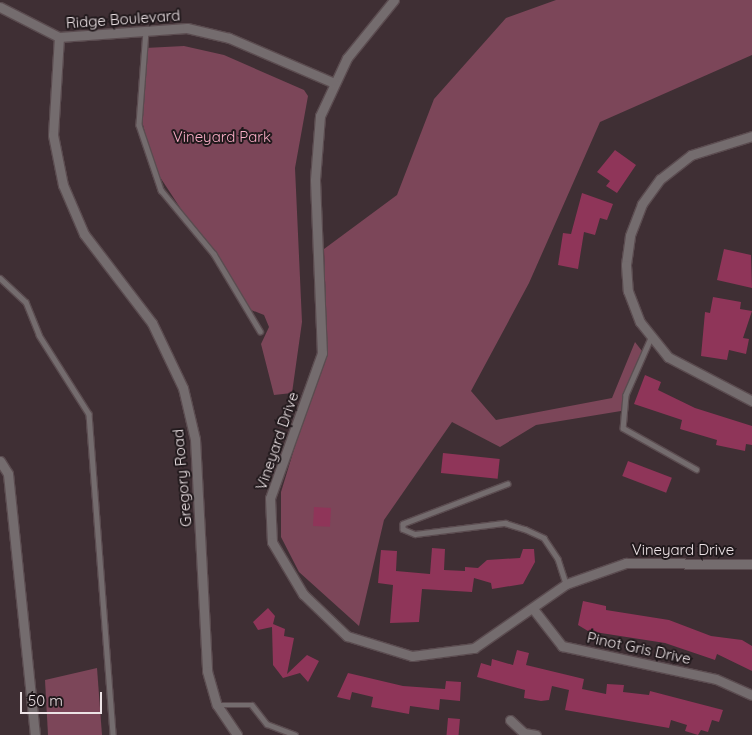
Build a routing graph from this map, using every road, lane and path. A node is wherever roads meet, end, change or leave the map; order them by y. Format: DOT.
graph roads {
  1 [pos="394,0"];
  2 [pos="0,7"];
  3 [pos="146,31"];
  4 [pos="59,38"];
  5 [pos="334,84"];
  6 [pos="752,136"];
  7 [pos="0,278"];
  8 [pos="260,331"];
  9 [pos="652,336"];
  10 [pos="752,401"];
  11 [pos="0,461"];
  12 [pos="696,469"];
  13 [pos="508,484"];
  14 [pos="752,564"];
  15 [pos="566,584"];
  16 [pos="534,610"];
  17 [pos="752,695"];
  18 [pos="217,705"];
  19 [pos="510,720"];
  20 [pos="35,735"];
  21 [pos="113,735"];
  22 [pos="237,735"];
  23 [pos="295,735"];
  24 [pos="536,735"];
  1 -- 5 [label="street, Vineyard Drive"];
  2 -- 4 [label="street, Ridge Boulevard"];
  3 -- 4 [label="street, Ridge Boulevard"];
  3 -- 5 [label="street, Ridge Boulevard"];
  3 -- 8 [label="lane"];
  4 -- 18 [label="street, Gregory Road"];
  5 -- 16 [label="street, Vineyard Drive"];
  6 -- 9 [label="street"];
  7 -- 21 [label="lane"];
  9 -- 10 [label="street"];
  9 -- 12 [label="lane"];
  11 -- 20 [label="street"];
  13 -- 15 [label="lane"];
  14 -- 15 [label="street, Vineyard Drive"];
  15 -- 16 [label="street, Vineyard Drive"];
  16 -- 17 [label="street, Pinot Gris Drive"];
  18 -- 22 [label="street, Gregory Road"];
  18 -- 23 [label="lane"];
  19 -- 24 [label="street"];
}
